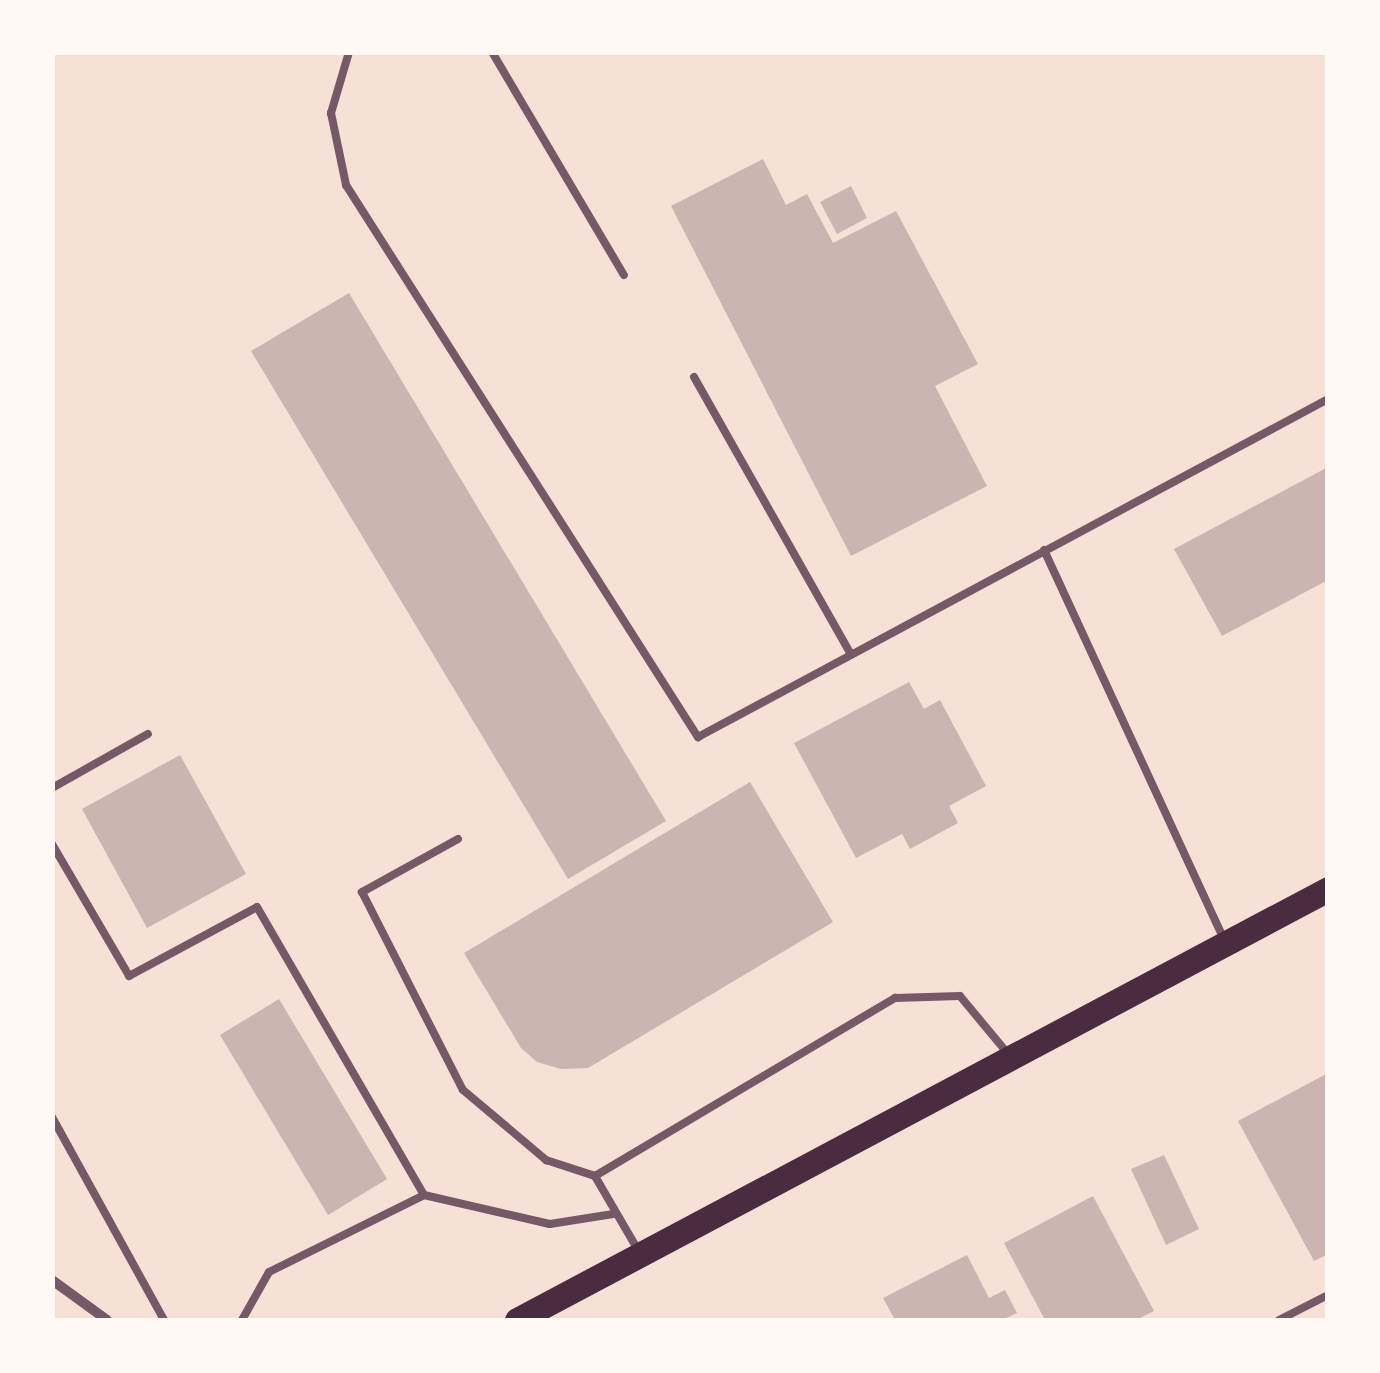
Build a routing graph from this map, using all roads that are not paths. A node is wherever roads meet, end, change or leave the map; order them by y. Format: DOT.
graph roads {
  1 [pos="349,52"];
  2 [pos="492,52"];
  3 [pos="624,275"];
  4 [pos="694,377"];
  5 [pos="1328,399"];
  6 [pos="1044,550"];
  7 [pos="851,654"];
  8 [pos="148,734"];
  9 [pos="52,788"];
  10 [pos="458,839"];
  11 [pos="52,844"];
  12 [pos="1328,889"];
  13 [pos="1226,942"];
  14 [pos="1012,1059"];
  15 [pos="52,1118"];
  16 [pos="595,1176"];
  17 [pos="424,1196"];
  18 [pos="613,1214"];
  19 [pos="640,1254"];
  20 [pos="52,1280"];
  21 [pos="1328,1295"];
  22 [pos="107,1320"];
  23 [pos="164,1320"];
  24 [pos="242,1320"];
  25 [pos="518,1320"];
  26 [pos="1279,1320"];
  1 -- 7 [label="lane"];
  2 -- 3 [label="lane"];
  4 -- 7 [label="lane"];
  5 -- 6 [label="lane"];
  6 -- 7 [label="lane"];
  6 -- 13 [label="lane"];
  8 -- 9 [label="lane"];
  10 -- 16 [label="lane"];
  11 -- 17 [label="lane"];
  12 -- 13 [label="main road"];
  13 -- 14 [label="main road"];
  14 -- 16 [label="lane"];
  14 -- 19 [label="main road"];
  15 -- 23 [label="lane"];
  16 -- 18 [label="lane"];
  17 -- 18 [label="lane"];
  17 -- 24 [label="lane"];
  18 -- 19 [label="lane"];
  19 -- 25 [label="main road"];
  20 -- 22 [label="street"];
  21 -- 26 [label="lane"];
}
